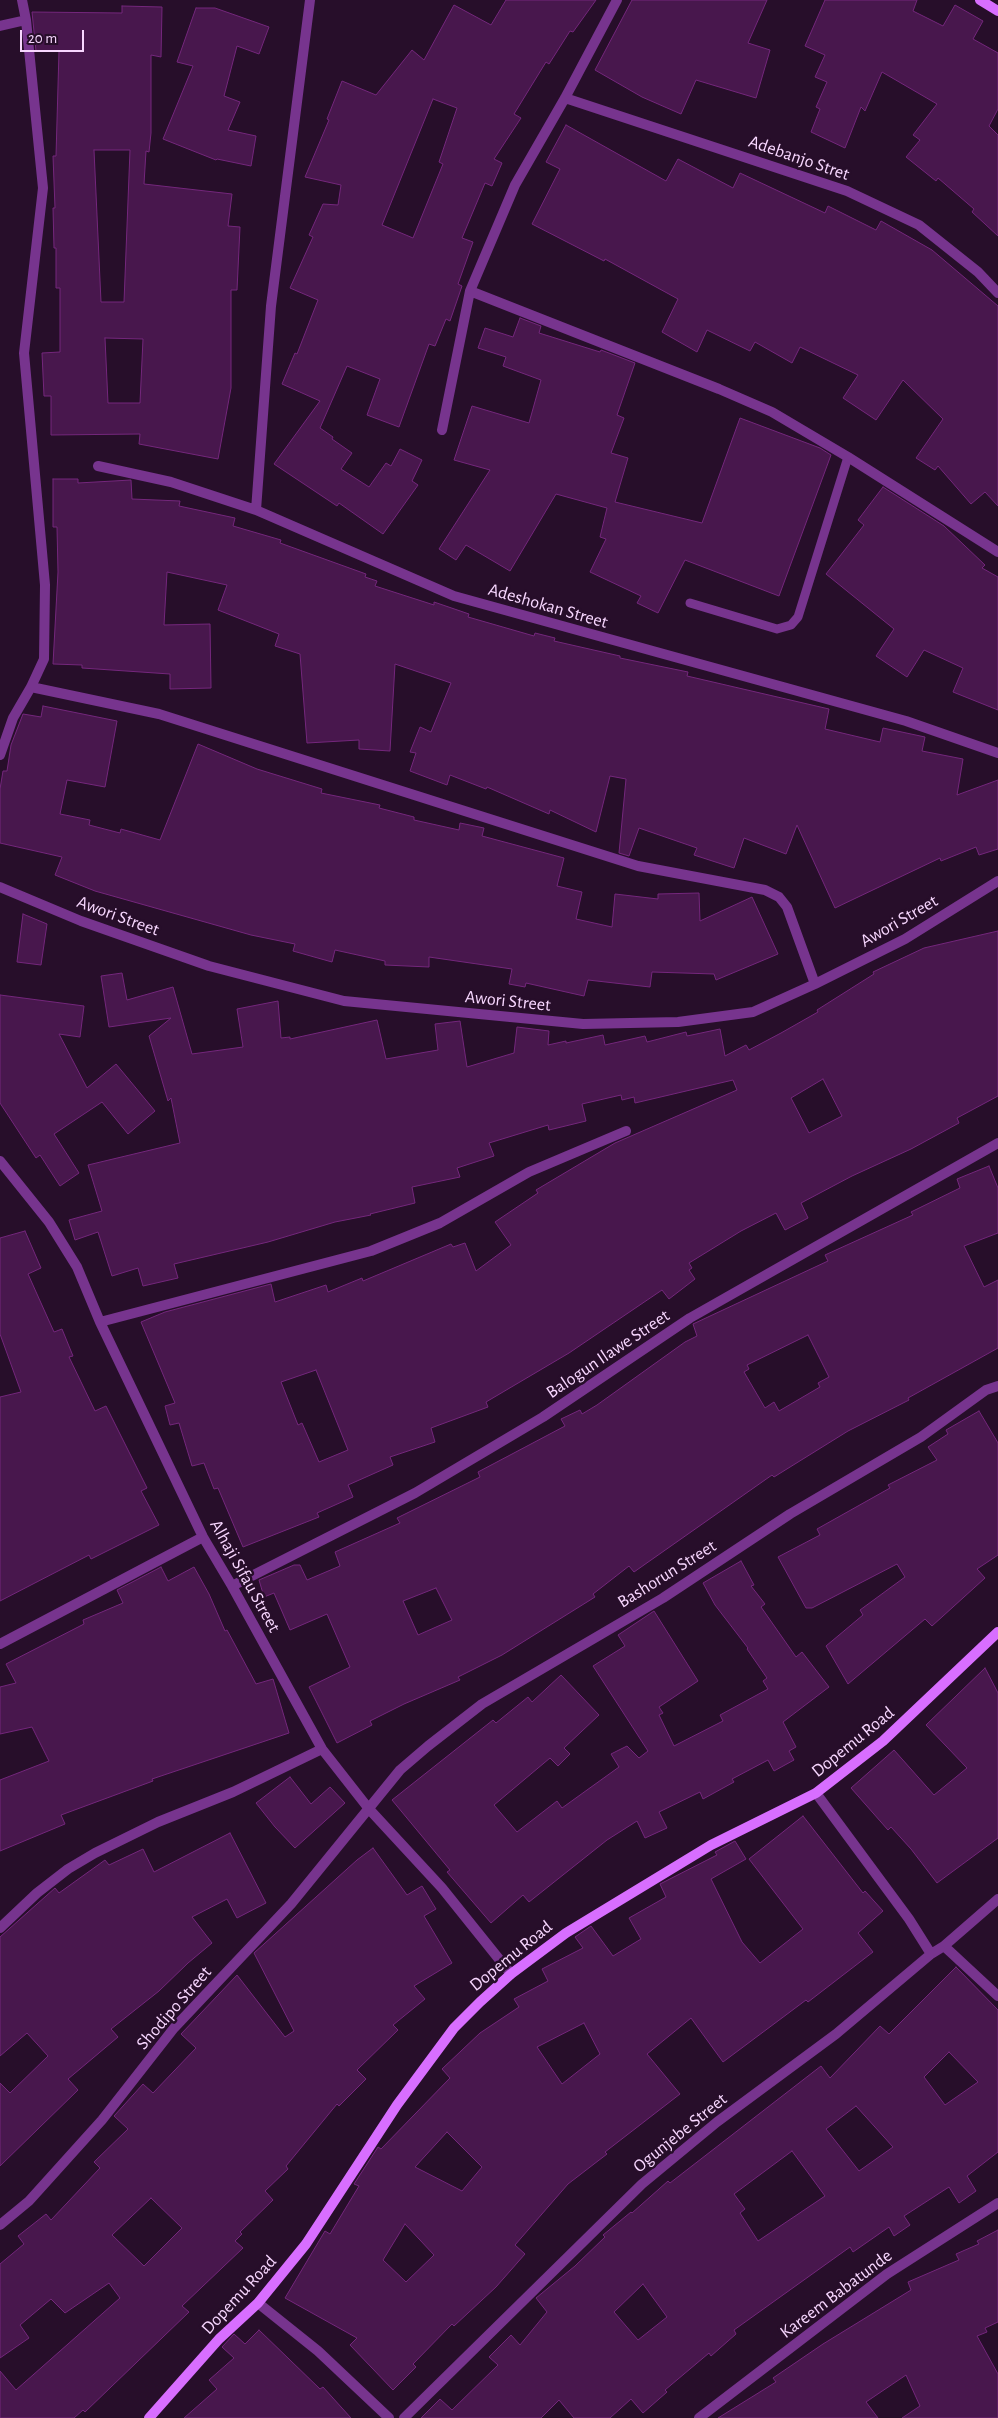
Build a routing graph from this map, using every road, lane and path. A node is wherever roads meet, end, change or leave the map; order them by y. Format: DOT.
graph roads {
  1 [pos="22,0"];
  2 [pos="310,0"];
  3 [pos="616,0"];
  4 [pos="980,0"];
  5 [pos="998,11"];
  6 [pos="26,20"];
  7 [pos="0,26"];
  8 [pos="565,98"];
  9 [pos="470,291"];
  10 [pos="998,293"];
  11 [pos="442,430"];
  12 [pos="848,457"];
  13 [pos="98,466"];
  14 [pos="256,510"];
  15 [pos="998,552"];
  16 [pos="690,603"];
  17 [pos="31,686"];
  18 [pos="998,754"];
  19 [pos="0,755"];
  20 [pos="998,881"];
  21 [pos="0,887"];
  22 [pos="815,984"];
  23 [pos="626,1131"];
  24 [pos="998,1143"];
  25 [pos="0,1162"];
  26 [pos="100,1322"];
  27 [pos="998,1386"];
  28 [pos="203,1537"];
  29 [pos="232,1586"];
  30 [pos="998,1632"];
  31 [pos="0,1644"];
  32 [pos="322,1749"];
  33 [pos="816,1793"];
  34 [pos="369,1809"];
  35 [pos="998,1899"];
  36 [pos="0,1928"];
  37 [pos="944,1946"];
  38 [pos="931,1954"];
  39 [pos="511,1974"];
  40 [pos="998,1996"];
  41 [pos="998,2203"];
  42 [pos="0,2225"];
  43 [pos="258,2303"];
  44 [pos="149,2418"];
  45 [pos="390,2418"];
  46 [pos="404,2418"];
  47 [pos="699,2418"];
  1 -- 6 [label="street"];
  2 -- 14 [label="street"];
  3 -- 8 [label="street"];
  4 -- 5 [label="main road"];
  6 -- 7 [label="street"];
  6 -- 17 [label="street"];
  8 -- 9 [label="street"];
  8 -- 10 [label="street, Adebanjo Stret"];
  9 -- 11 [label="street"];
  9 -- 12 [label="street"];
  12 -- 15 [label="street"];
  12 -- 16 [label="lane"];
  13 -- 14 [label="street, Adeshokan Street"];
  14 -- 18 [label="street, Adeshokan Street"];
  17 -- 19 [label="street"];
  17 -- 22 [label="street"];
  20 -- 22 [label="street, Awori Street"];
  21 -- 22 [label="street, Awori Street"];
  23 -- 26 [label="street"];
  24 -- 29 [label="street, Balogun Ilawe Street"];
  25 -- 26 [label="street, Alhaji Sifau Street"];
  26 -- 28 [label="street, Alhaji Sifau Street"];
  27 -- 34 [label="street, Bashorun Street"];
  28 -- 29 [label="street, Alhaji Sifau Street"];
  28 -- 31 [label="street"];
  29 -- 32 [label="street, Alhaji Sifau Street"];
  30 -- 33 [label="main road, Dopemu Road"];
  32 -- 34 [label="street, Alhaji Sifau Street"];
  32 -- 36 [label="street"];
  33 -- 38 [label="street"];
  33 -- 39 [label="main road, Dopemu Road"];
  34 -- 39 [label="street, Alhaji Sifau Street"];
  34 -- 42 [label="street, Shodipo Street"];
  35 -- 37 [label="street, Ogunjebe Street"];
  37 -- 38 [label="street, Ogunjebe Street"];
  37 -- 40 [label="street"];
  38 -- 46 [label="street, Ogunjebe Street"];
  39 -- 43 [label="main road, Dopemu Road"];
  41 -- 47 [label="street, Kareem Babatunde"];
  43 -- 44 [label="main road, Dopemu Road"];
  43 -- 45 [label="street"];
}
